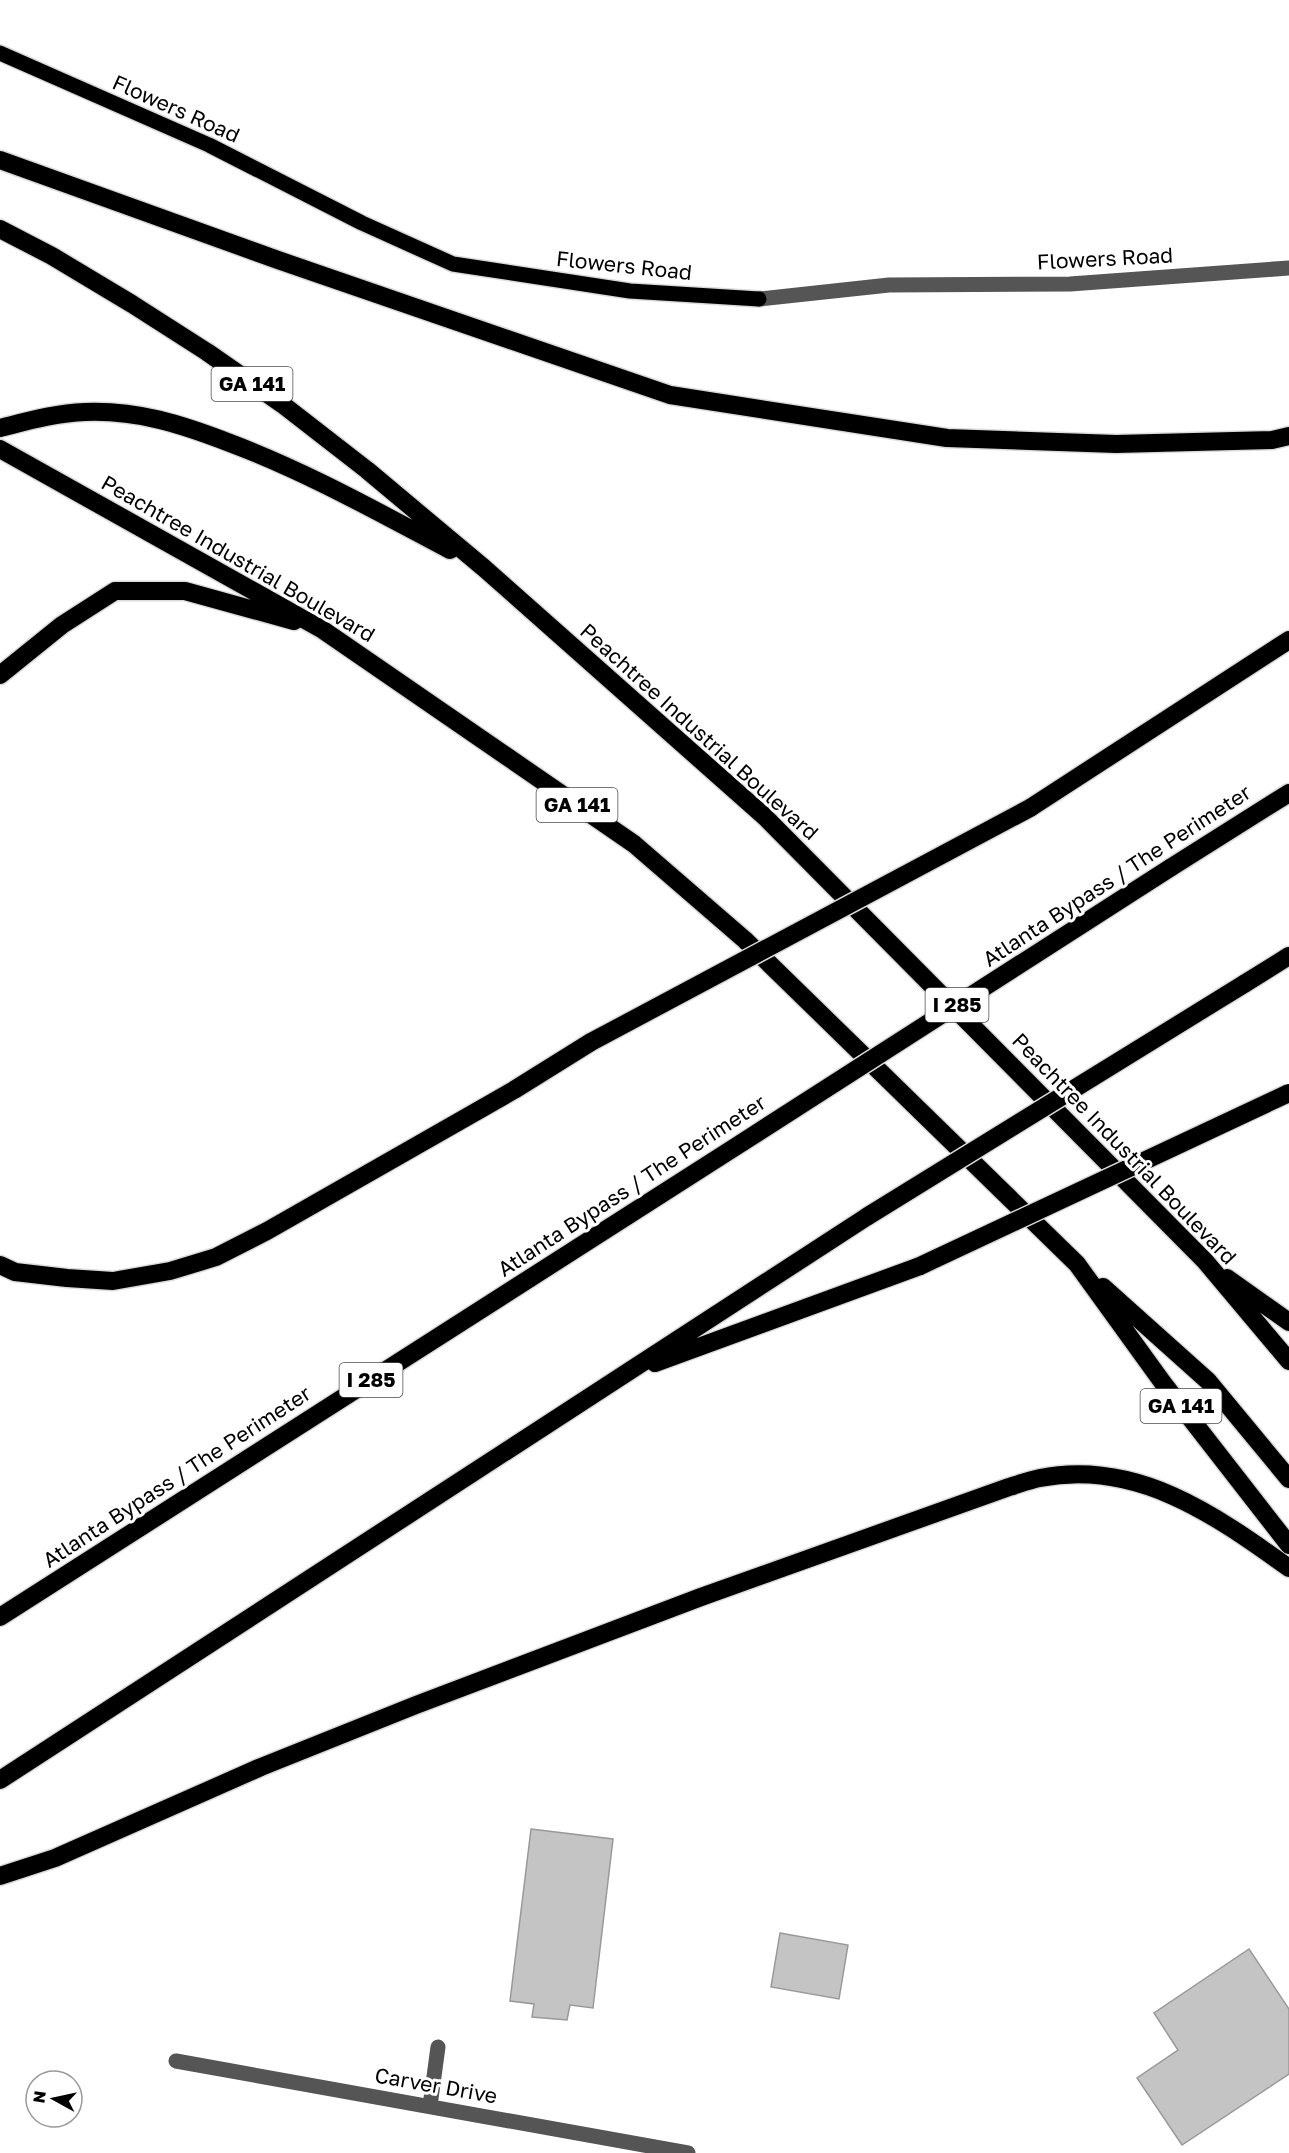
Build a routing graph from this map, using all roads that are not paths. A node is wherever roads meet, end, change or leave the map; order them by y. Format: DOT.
graph roads {
  1 [pos="0,53"];
  2 [pos="0,160"];
  3 [pos="0,229"];
  4 [pos="1289,268"];
  5 [pos="759,298"];
  6 [pos="0,428"];
  7 [pos="1289,436"];
  8 [pos="0,449"];
  9 [pos="484,568"];
  10 [pos="323,630"];
  11 [pos="1289,640"];
  12 [pos="0,675"];
  13 [pos="1289,793"];
  14 [pos="1289,956"];
  15 [pos="1289,1093"];
  16 [pos="1205,1261"];
  17 [pos="1077,1264"];
  18 [pos="0,1265"];
  19 [pos="1289,1322"];
  20 [pos="1289,1361"];
  21 [pos="625,1374"];
  22 [pos="1289,1479"];
  23 [pos="1289,1545"];
  24 [pos="1289,1568"];
  25 [pos="0,1617"];
  26 [pos="0,1780"];
  27 [pos="0,1876"];
  28 [pos="438,2047"];
  29 [pos="176,2061"];
  30 [pos="430,2106"];
  31 [pos="688,2153"];
  1 -- 5 [label="main road, Flowers Road"];
  2 -- 7 [label="highway"];
  3 -- 9 [label="highway, Peachtree Industrial Boulevard / GA 141"];
  4 -- 5 [label="street, Flowers Road"];
  6 -- 9 [label="highway"];
  8 -- 10 [label="highway, Peachtree Industrial Boulevard / GA 141"];
  9 -- 16 [label="highway, Peachtree Industrial Boulevard / GA 141"];
  10 -- 12 [label="highway"];
  10 -- 17 [label="highway, Peachtree Industrial Boulevard / GA 141"];
  11 -- 18 [label="highway, bridge"];
  13 -- 25 [label="highway, Atlanta Bypass / The Perimeter / I 285, bridge"];
  14 -- 21 [label="highway, bridge"];
  15 -- 21 [label="highway, bridge"];
  16 -- 19 [label="highway"];
  16 -- 20 [label="highway, Peachtree Industrial Boulevard / GA 141"];
  17 -- 22 [label="highway"];
  17 -- 23 [label="highway, Peachtree Industrial Boulevard / GA 141"];
  21 -- 26 [label="highway"];
  24 -- 27 [label="highway"];
  28 -- 30 [label="street"];
  29 -- 30 [label="street, Carver Drive"];
  30 -- 31 [label="street, Carver Drive"];
}
